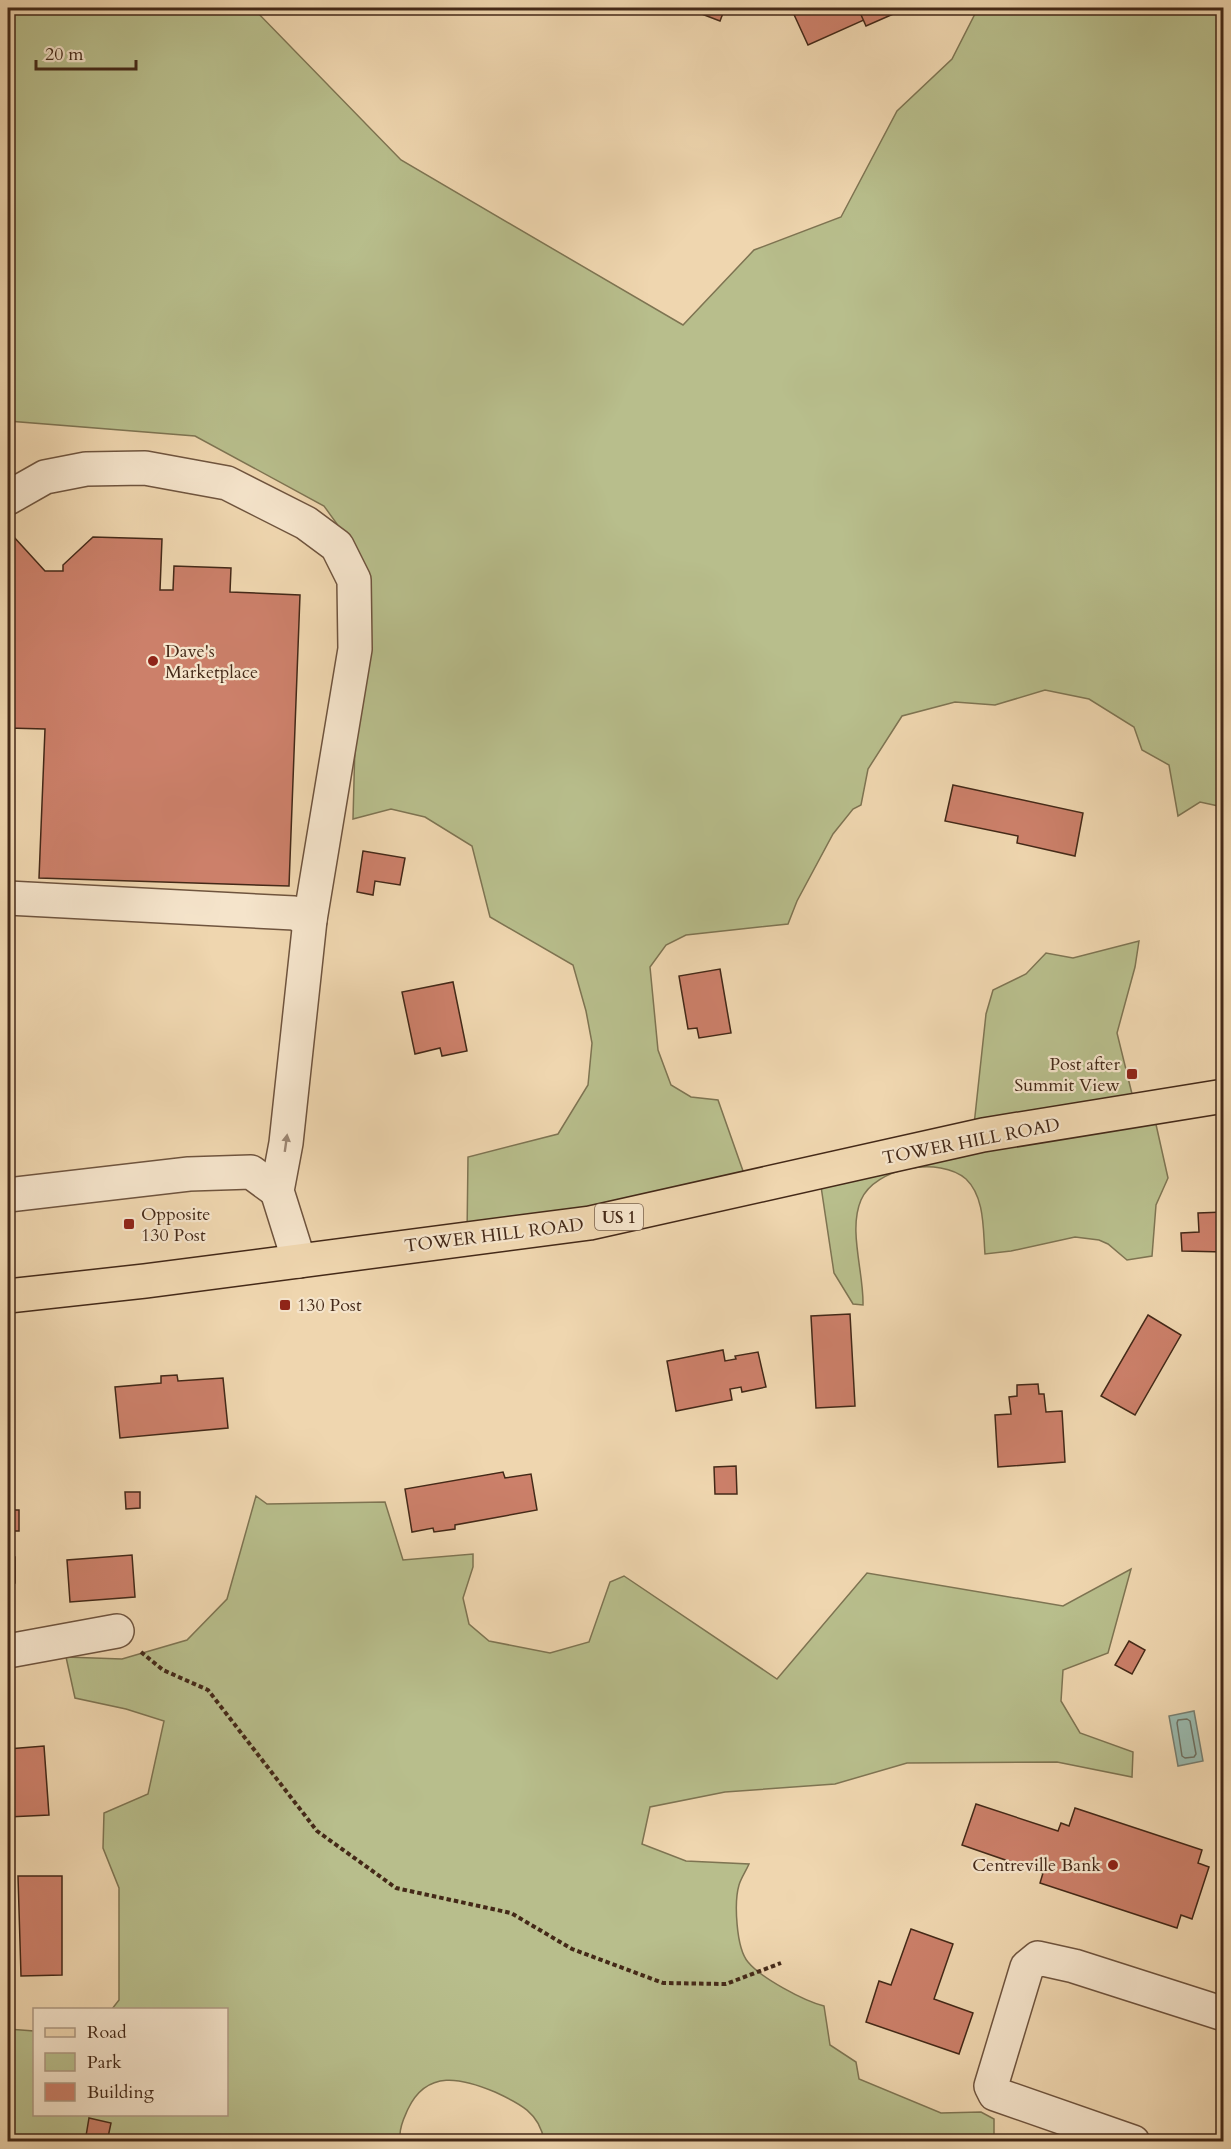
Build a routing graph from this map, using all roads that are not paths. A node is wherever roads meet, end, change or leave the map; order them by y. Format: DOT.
graph roads {
  1 [pos="8,498"];
  2 [pos="8,898"];
  3 [pos="310,920"];
  4 [pos="1224,1096"];
  5 [pos="278,1191"];
  6 [pos="8,1195"];
  7 [pos="299,1261"];
  8 [pos="8,1296"];
  9 [pos="117,1631"];
  10 [pos="8,1651"];
  11 [pos="1224,2014"];
  12 [pos="1133,2142"];
  1 -- 3 [label="street"];
  2 -- 3 [label="street"];
  5 -- 3 [label="street, one-way"];
  4 -- 7 [label="main road, TOWER HILL ROAD / US 1"];
  5 -- 6 [label="street"];
  5 -- 7 [label="street"];
  7 -- 8 [label="main road, TOWER HILL ROAD / US 1"];
  9 -- 10 [label="street"];
  11 -- 12 [label="street"];
}
